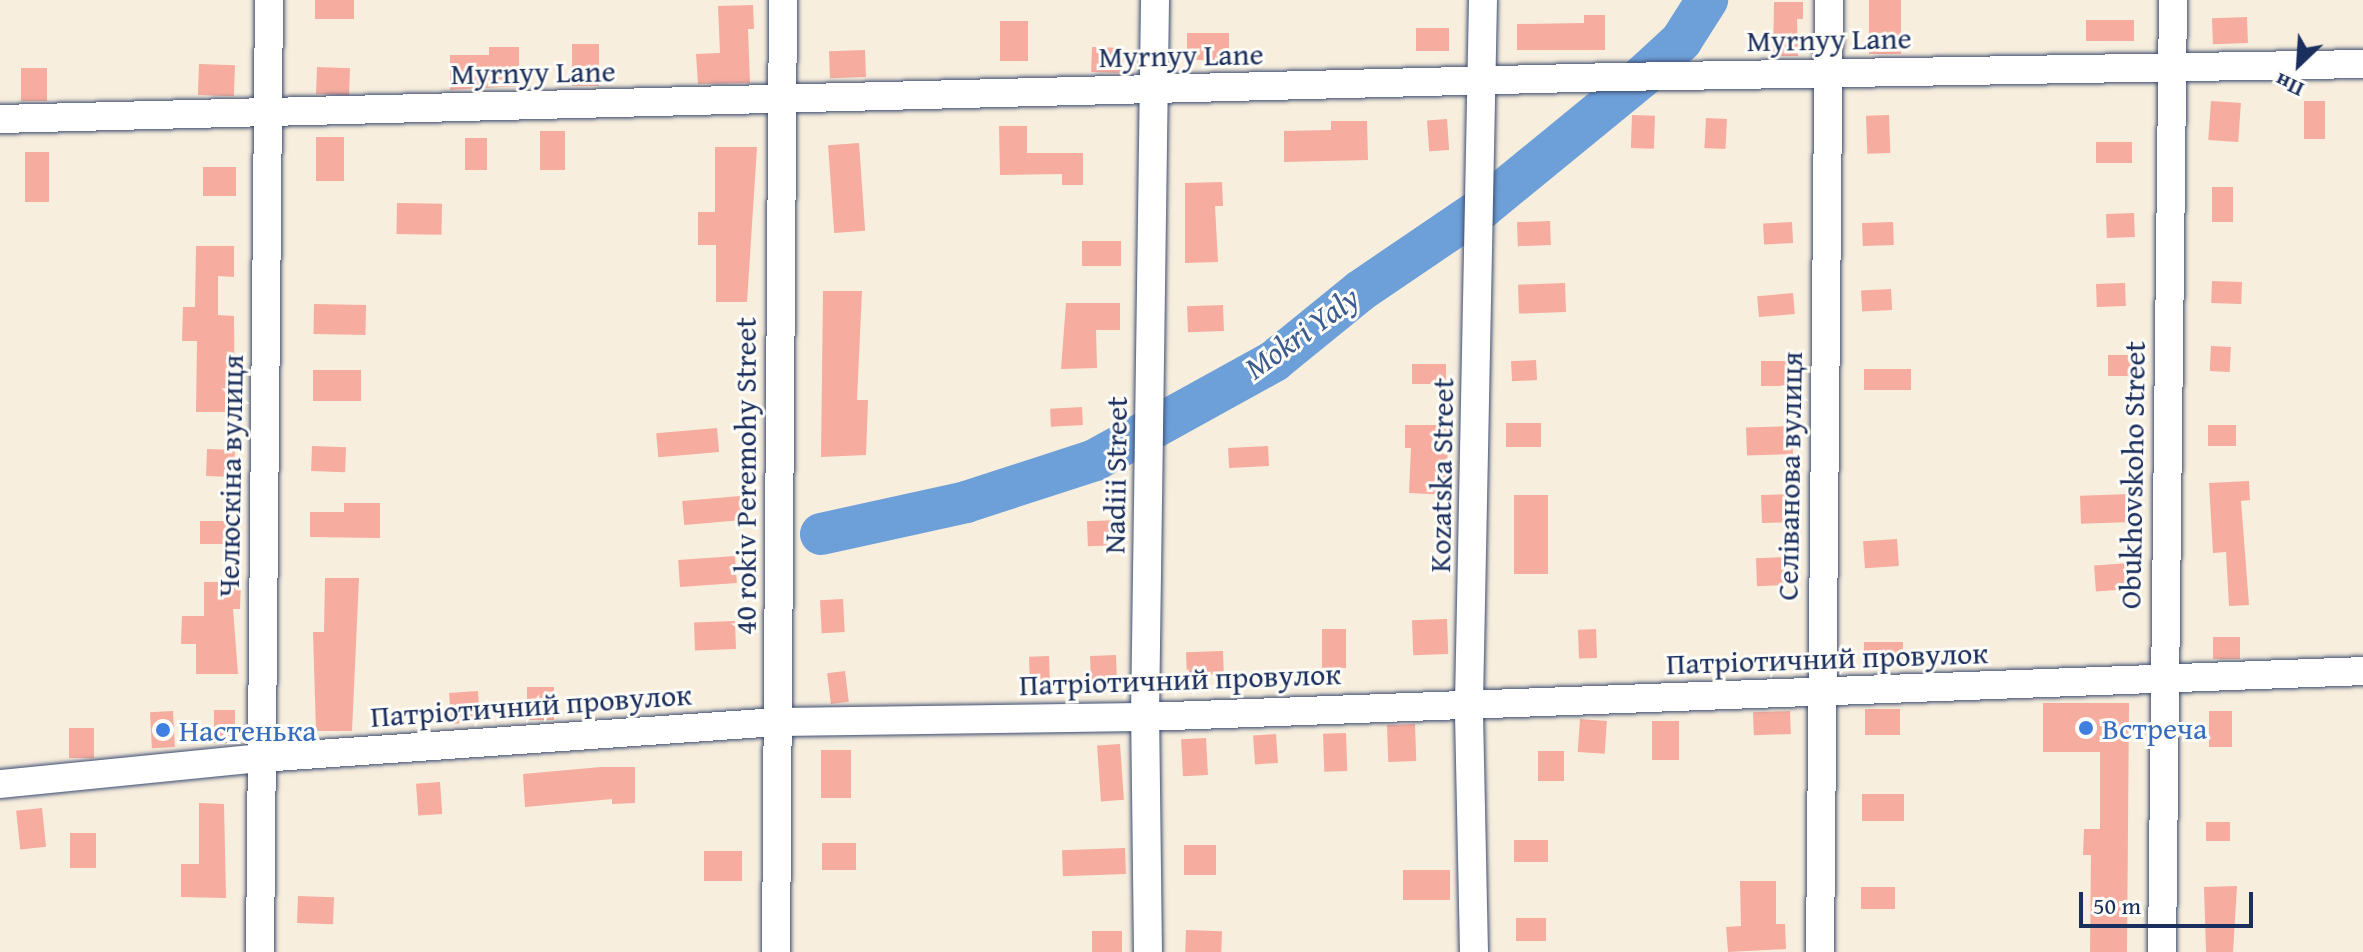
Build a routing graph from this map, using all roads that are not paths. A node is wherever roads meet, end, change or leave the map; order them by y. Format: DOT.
graph roads {
  1 [pos="269,0"];
  2 [pos="783,0"];
  3 [pos="1155,0"];
  4 [pos="1483,0"];
  5 [pos="1829,0"];
  6 [pos="2173,0"];
  7 [pos="2363,64"];
  8 [pos="2172,66"];
  9 [pos="1827,74"];
  10 [pos="1484,83"];
  11 [pos="1154,88"];
  12 [pos="782,101"];
  13 [pos="268,111"];
  14 [pos="0,119"];
  15 [pos="2363,671"];
  16 [pos="2163,681"];
  17 [pos="1820,693"];
  18 [pos="1469,703"];
  19 [pos="1145,717"];
  20 [pos="777,722"];
  21 [pos="261,758"];
  22 [pos="0,784"];
  23 [pos="260,952"];
  24 [pos="776,952"];
  25 [pos="1148,952"];
  26 [pos="1474,952"];
  27 [pos="1820,952"];
  28 [pos="2162,952"];
  1 -- 13 [label="street, Челюскіна вулиця"];
  2 -- 12 [label="street, 40 rokiv Peremohy Street"];
  3 -- 11 [label="street, Nadiii Street"];
  4 -- 10 [label="street, Kozatska Street"];
  5 -- 9 [label="street, Селіванова вулиця"];
  6 -- 8 [label="street, Obukhovskoho Street"];
  7 -- 8 [label="street, Myrnyy Lane"];
  8 -- 9 [label="street, Myrnyy Lane"];
  8 -- 16 [label="street, Obukhovskoho Street"];
  9 -- 10 [label="street, Myrnyy Lane"];
  9 -- 17 [label="street, Селіванова вулиця"];
  10 -- 11 [label="street, Myrnyy Lane"];
  10 -- 18 [label="street, Kozatska Street"];
  11 -- 12 [label="street, Myrnyy Lane"];
  11 -- 19 [label="street, Nadiii Street"];
  12 -- 13 [label="street, Myrnyy Lane"];
  12 -- 20 [label="street, 40 rokiv Peremohy Street"];
  13 -- 14 [label="street, Myrnyy Lane"];
  13 -- 21 [label="street, Челюскіна вулиця"];
  15 -- 16 [label="street, Патріотичний провулок"];
  16 -- 17 [label="street, Патріотичний провулок"];
  16 -- 28 [label="street, Obukhovskoho Street"];
  17 -- 18 [label="street, Патріотичний провулок"];
  17 -- 27 [label="street, Селіванова вулиця"];
  18 -- 19 [label="street, Патріотичний провулок"];
  18 -- 26 [label="street, Kozatska Street"];
  19 -- 20 [label="street, Патріотичний провулок"];
  19 -- 25 [label="street, Nadiii Street"];
  20 -- 21 [label="street, Патріотичний провулок"];
  20 -- 24 [label="street, 40 rokiv Peremohy Street"];
  21 -- 22 [label="street, Патріотичний провулок"];
  21 -- 23 [label="street, Челюскіна вулиця"];
}
